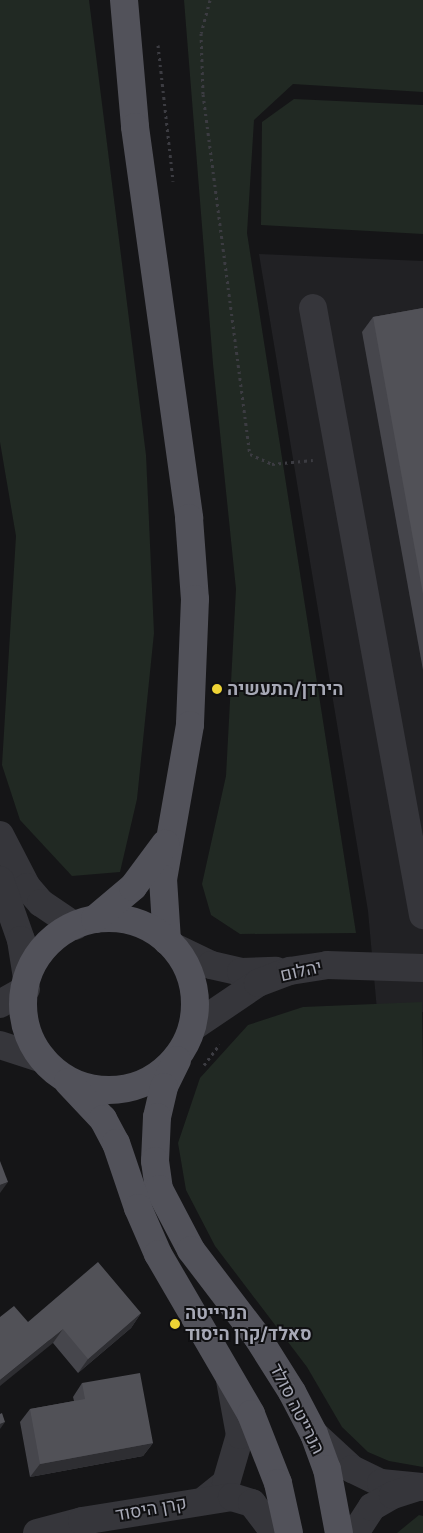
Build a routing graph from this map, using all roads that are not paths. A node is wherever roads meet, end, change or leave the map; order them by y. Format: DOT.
graph roads {
  1 [pos="124,0"];
  2 [pos="313,308"];
  3 [pos="413,803"];
  4 [pos="0,835"];
  5 [pos="170,837"];
  6 [pos="0,880"];
  7 [pos="423,915"];
  8 [pos="85,922"];
  9 [pos="170,944"];
  10 [pos="423,968"];
  11 [pos="290,971"];
  12 [pos="26,983"];
  13 [pos="0,1004"];
  14 [pos="192,1027"];
  15 [pos="0,1045"];
  16 [pos="43,1059"];
  17 [pos="190,1062"];
  18 [pos="63,1077"];
  19 [pos="230,1378"];
  20 [pos="314,1434"];
  21 [pos="421,1486"];
  22 [pos="206,1499"];
  23 [pos="37,1533"];
  24 [pos="275,1533"];
  25 [pos="289,1533"];
  26 [pos="339,1533"];
  27 [pos="355,1533"];
  1 -- 5 [label="main road"];
  2 -- 3 [label="street"];
  3 -- 7 [label="street"];
  4 -- 8 [label="street"];
  5 -- 8 [label="main road"];
  5 -- 9 [label="main road"];
  6 -- 12 [label="street"];
  8 -- 9 [label="main road"];
  8 -- 12 [label="main road"];
  9 -- 11 [label="street"];
  9 -- 14 [label="main road"];
  10 -- 11 [label="street, יהלום"];
  11 -- 14 [label="street, יהלום"];
  12 -- 13 [label="street"];
  12 -- 16 [label="main road"];
  14 -- 17 [label="main road"];
  15 -- 16 [label="street"];
  16 -- 18 [label="main road"];
  17 -- 18 [label="main road"];
  17 -- 20 [label="main road, הנרייטה סולד"];
  18 -- 19 [label="main road"];
  19 -- 22 [label="street, קרן היסוד"];
  19 -- 25 [label="main road"];
  20 -- 21 [label="street"];
  20 -- 26 [label="main road, הנרייטה סולד"];
  21 -- 27 [label="street"];
  22 -- 23 [label="street, קרן היסוד"];
  22 -- 24 [label="street, קרן היסוד"];
}
